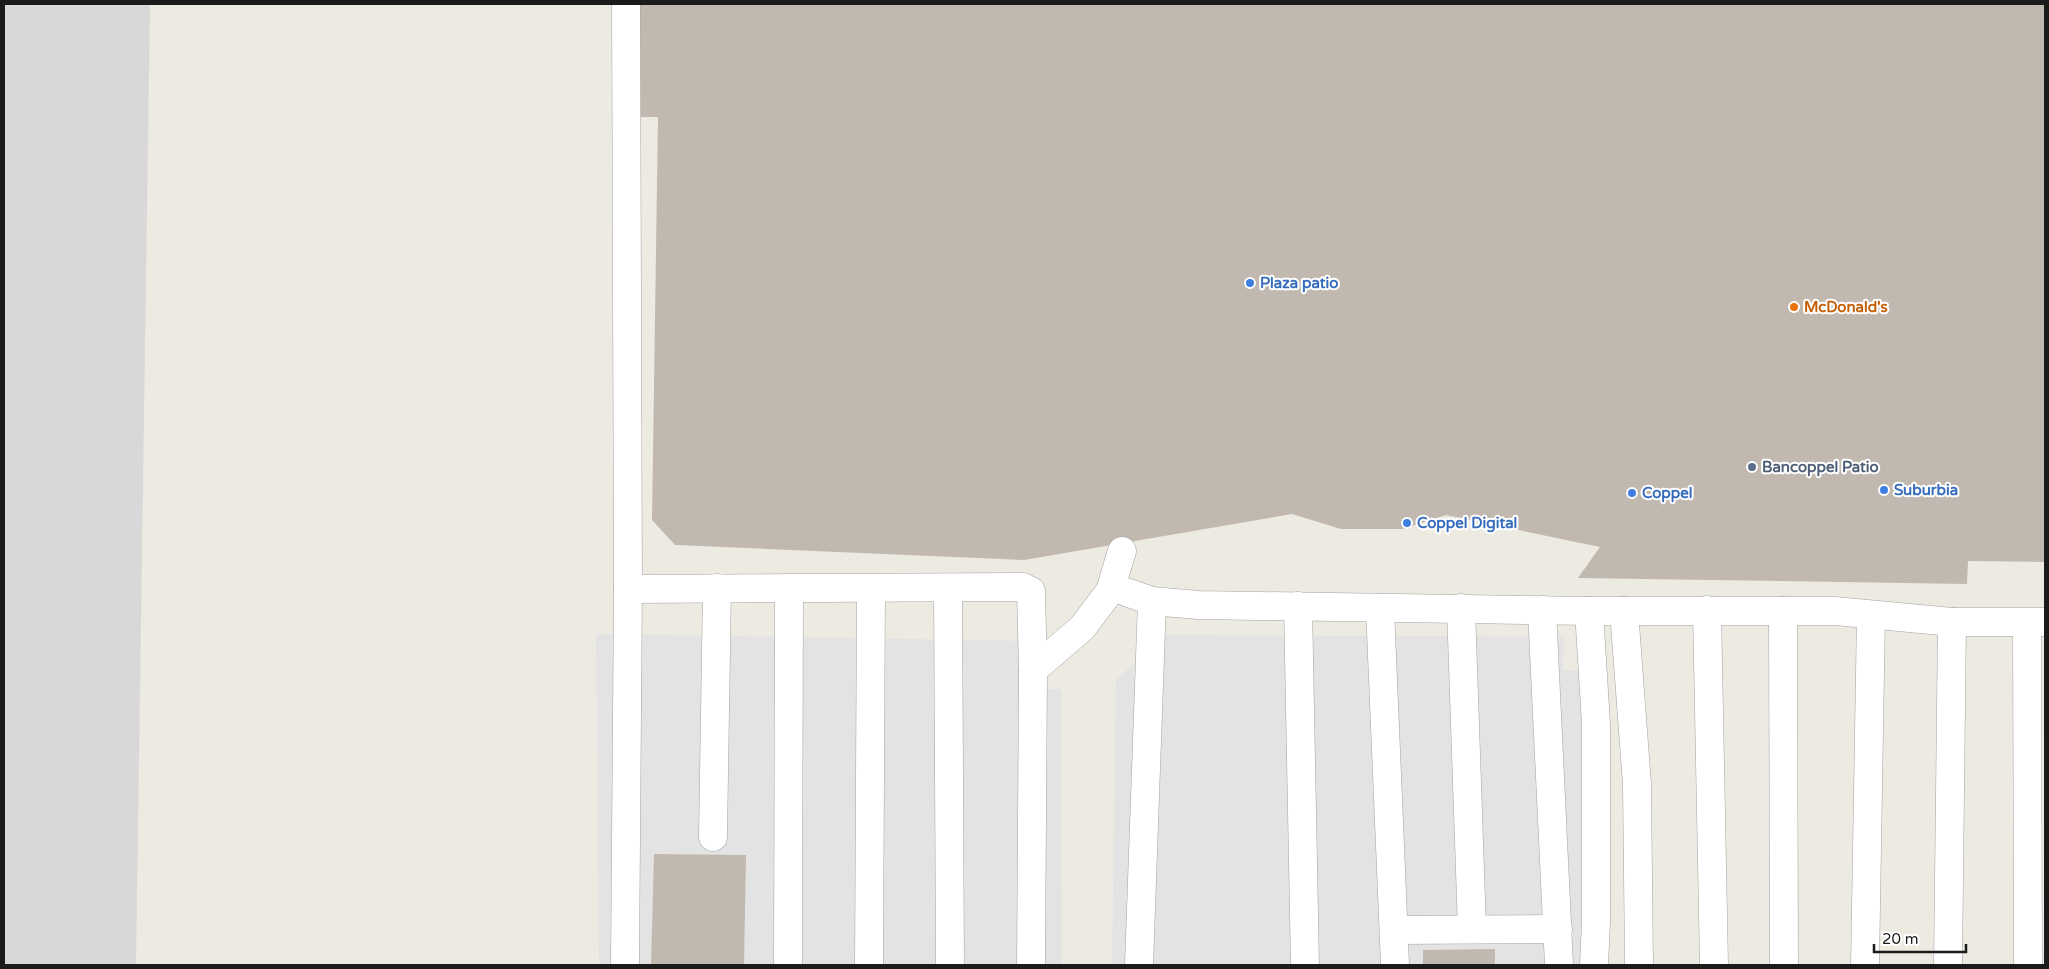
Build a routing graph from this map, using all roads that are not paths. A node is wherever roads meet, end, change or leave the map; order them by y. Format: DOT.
graph roads {
  1 [pos="626,4"];
  2 [pos="1122,551"];
  3 [pos="628,588"];
  4 [pos="717,588"];
  5 [pos="789,588"];
  6 [pos="871,588"];
  7 [pos="948,588"];
  8 [pos="1126,592"];
  9 [pos="1152,601"];
  10 [pos="1298,606"];
  11 [pos="1380,608"];
  12 [pos="1461,608"];
  13 [pos="1542,610"];
  14 [pos="1624,610"];
  15 [pos="1708,610"];
  16 [pos="1783,610"];
  17 [pos="1589,611"];
  18 [pos="1871,615"];
  19 [pos="1952,622"];
  20 [pos="2036,623"];
  21 [pos="1033,670"];
  22 [pos="713,837"];
  23 [pos="1558,928"];
  24 [pos="1472,929"];
  25 [pos="1394,930"];
  26 [pos="624,965"];
  27 [pos="788,965"];
  28 [pos="870,965"];
  29 [pos="950,965"];
  30 [pos="1031,965"];
  31 [pos="1139,965"];
  32 [pos="1305,965"];
  33 [pos="1395,965"];
  34 [pos="1560,965"];
  35 [pos="1594,965"];
  36 [pos="1639,965"];
  37 [pos="1714,965"];
  38 [pos="1784,965"];
  39 [pos="1865,965"];
  40 [pos="1948,965"];
  41 [pos="2028,965"];
  1 -- 3 [label="lane"];
  2 -- 21 [label="lane"];
  3 -- 4 [label="lane"];
  3 -- 26 [label="lane"];
  4 -- 5 [label="lane"];
  4 -- 22 [label="lane"];
  5 -- 6 [label="lane"];
  5 -- 27 [label="lane"];
  6 -- 7 [label="lane"];
  6 -- 28 [label="lane"];
  7 -- 21 [label="lane"];
  7 -- 29 [label="lane"];
  8 -- 9 [label="lane"];
  9 -- 10 [label="lane"];
  9 -- 31 [label="lane"];
  10 -- 11 [label="lane"];
  10 -- 32 [label="lane"];
  11 -- 12 [label="lane"];
  11 -- 25 [label="lane"];
  12 -- 13 [label="lane"];
  12 -- 24 [label="lane"];
  13 -- 17 [label="lane"];
  13 -- 23 [label="lane"];
  14 -- 15 [label="lane"];
  14 -- 17 [label="lane"];
  14 -- 36 [label="lane"];
  15 -- 16 [label="lane"];
  15 -- 37 [label="lane"];
  16 -- 18 [label="lane"];
  16 -- 38 [label="lane"];
  17 -- 35 [label="lane"];
  18 -- 19 [label="lane"];
  18 -- 39 [label="lane"];
  19 -- 20 [label="lane"];
  19 -- 40 [label="lane"];
  20 -- 41 [label="lane"];
  21 -- 30 [label="lane"];
  23 -- 24 [label="lane"];
  23 -- 34 [label="lane"];
  24 -- 25 [label="lane"];
  25 -- 33 [label="lane"];
}
